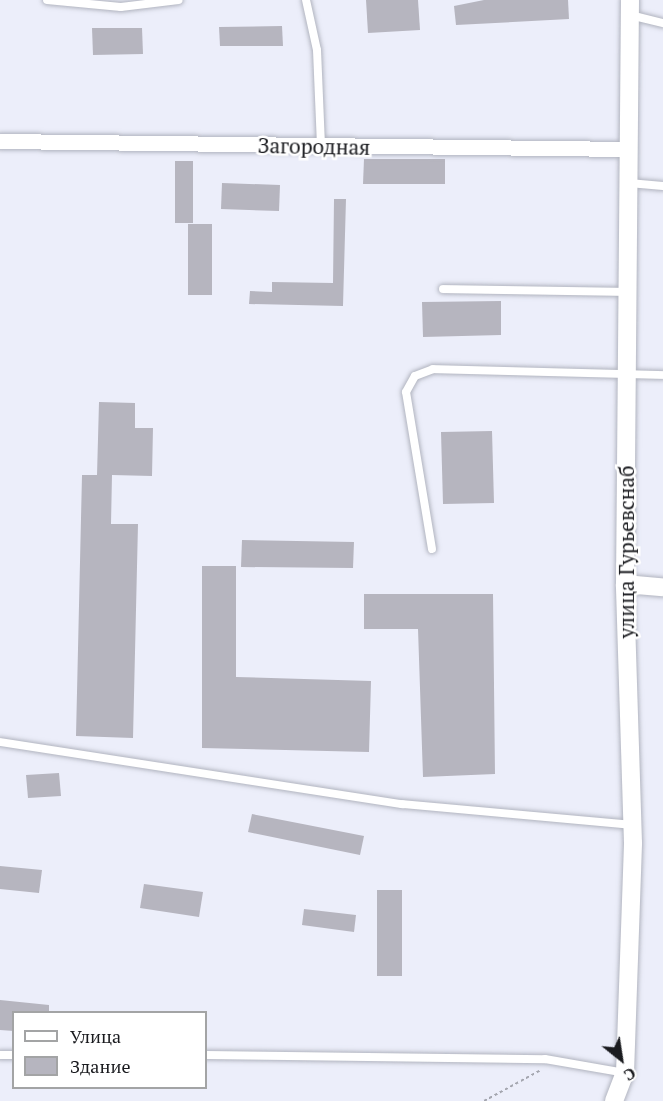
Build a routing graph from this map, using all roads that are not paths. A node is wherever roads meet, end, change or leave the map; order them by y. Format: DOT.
graph roads {
  1 [pos="47,0"];
  2 [pos="179,0"];
  3 [pos="306,0"];
  4 [pos="630,8"];
  5 [pos="663,23"];
  6 [pos="0,141"];
  7 [pos="321,147"];
  8 [pos="628,149"];
  9 [pos="628,183"];
  10 [pos="663,186"];
  11 [pos="443,289"];
  12 [pos="627,292"];
  13 [pos="626,375"];
  14 [pos="663,375"];
  15 [pos="432,549"];
  16 [pos="625,584"];
  17 [pos="663,587"];
  18 [pos="0,742"];
  19 [pos="632,825"];
  20 [pos="207,1055"];
  21 [pos="625,1073"];
  22 [pos="614,1101"];
  1 -- 2 [label="lane"];
  3 -- 7 [label="lane"];
  4 -- 5 [label="lane"];
  4 -- 8 [label="street, улица Гурьевснаб"];
  6 -- 7 [label="street, Загородная"];
  7 -- 8 [label="street, Загородная"];
  8 -- 9 [label="street, улица Гурьевснаб"];
  9 -- 10 [label="lane"];
  9 -- 12 [label="street, улица Гурьевснаб"];
  11 -- 12 [label="lane"];
  12 -- 13 [label="street, улица Гурьевснаб"];
  13 -- 14 [label="lane"];
  13 -- 15 [label="lane"];
  13 -- 16 [label="street, улица Гурьевснаб"];
  16 -- 17 [label="street"];
  16 -- 19 [label="street, улица Гурьевснаб"];
  18 -- 19 [label="lane"];
  19 -- 21 [label="street, улица Гурьевснаб"];
  20 -- 21 [label="lane"];
  21 -- 22 [label="street, улица Гурьевснаб"];
}
